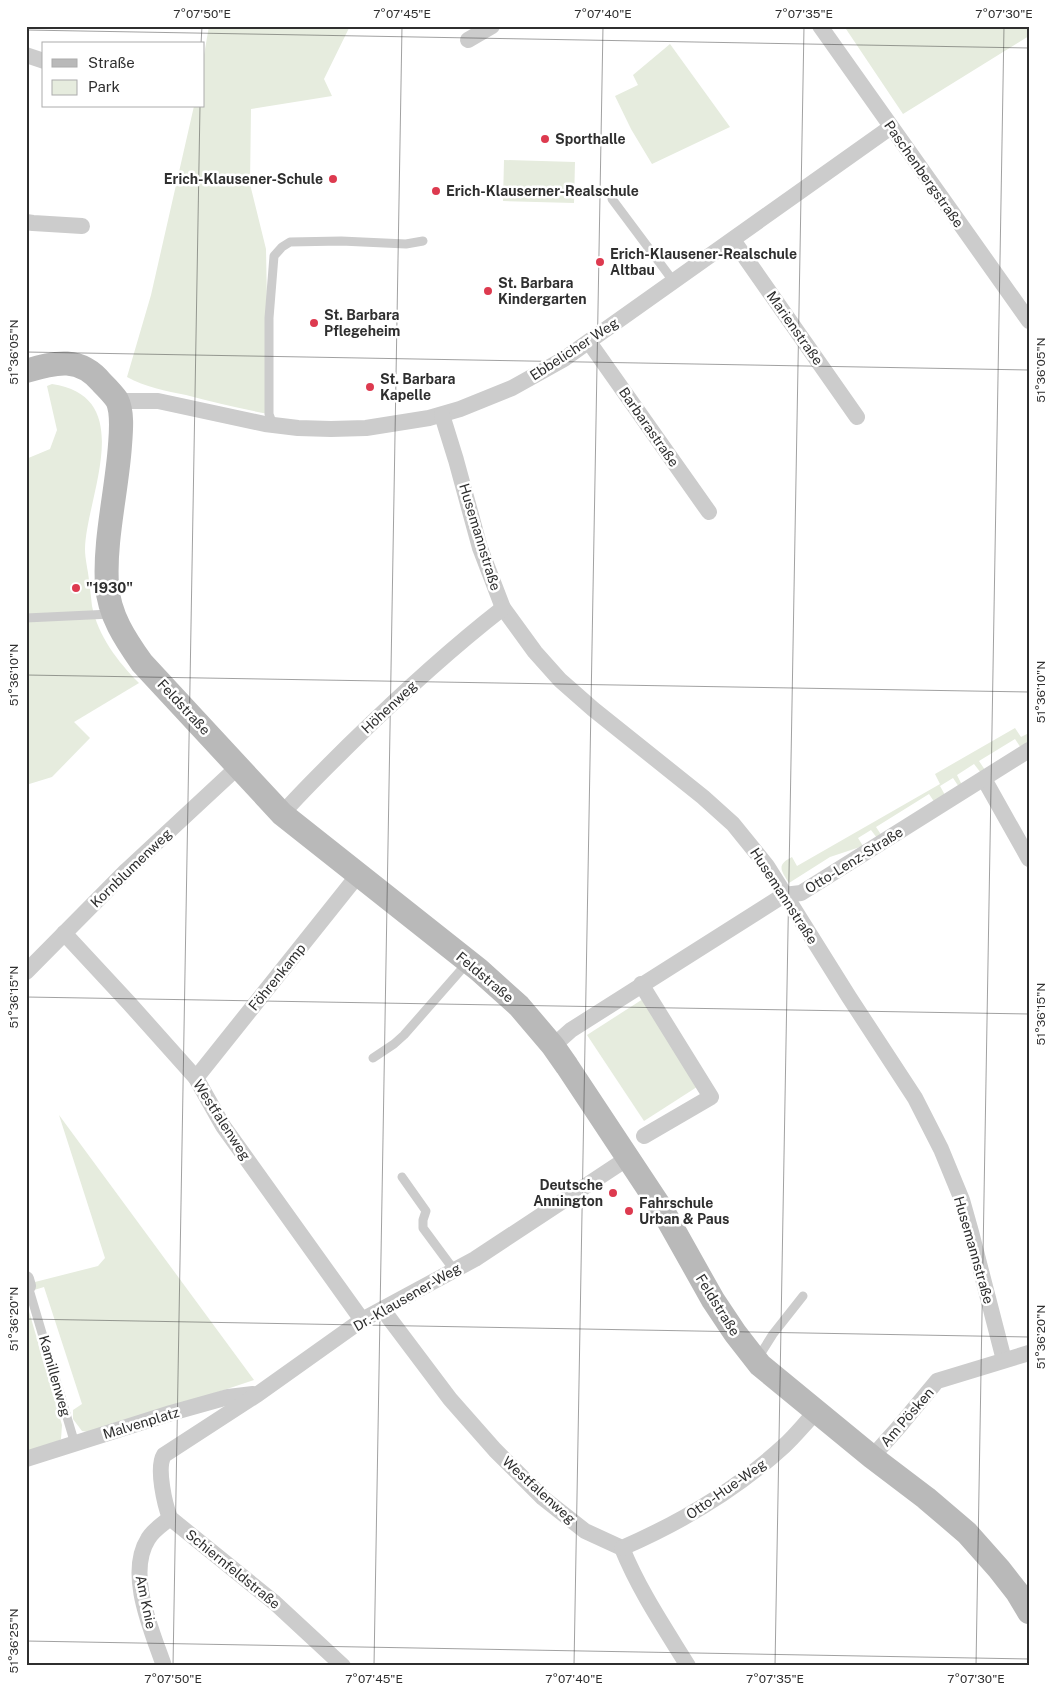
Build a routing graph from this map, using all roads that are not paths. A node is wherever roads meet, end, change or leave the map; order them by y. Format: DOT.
graph roads {
  1 [pos="492,26"];
  2 [pos="820,26"];
  3 [pos="468,40"];
  4 [pos="26,55"];
  5 [pos="42,60"];
  6 [pos="891,127"];
  7 [pos="612,199"];
  8 [pos="26,222"];
  9 [pos="82,226"];
  10 [pos="732,240"];
  11 [pos="422,241"];
  12 [pos="674,282"];
  13 [pos="1029,321"];
  14 [pos="589,342"];
  15 [pos="26,371"];
  16 [pos="117,401"];
  17 [pos="442,415"];
  18 [pos="858,417"];
  19 [pos="273,425"];
  20 [pos="709,512"];
  21 [pos="503,608"];
  22 [pos="113,614"];
  23 [pos="26,618"];
  24 [pos="1029,750"];
  25 [pos="239,766"];
  26 [pos="984,779"];
  27 [pos="282,814"];
  28 [pos="1029,859"];
  29 [pos="358,875"];
  30 [pos="784,895"];
  31 [pos="64,933"];
  32 [pos="468,962"];
  33 [pos="26,972"];
  34 [pos="641,984"];
  35 [pos="553,1046"];
  36 [pos="373,1058"];
  37 [pos="196,1078"];
  38 [pos="644,1136"];
  39 [pos="628,1158"];
  40 [pos="402,1176"];
  41 [pos="454,1270"];
  42 [pos="27,1283"];
  43 [pos="803,1296"];
  44 [pos="383,1310"];
  45 [pos="362,1320"];
  46 [pos="1029,1353"];
  47 [pos="756,1360"];
  48 [pos="1004,1360"];
  49 [pos="258,1394"];
  50 [pos="816,1412"];
  51 [pos="75,1444"];
  52 [pos="872,1457"];
  53 [pos="26,1459"];
  54 [pos="170,1518"];
  55 [pos="622,1548"];
  56 [pos="1029,1612"];
  57 [pos="164,1666"];
  58 [pos="343,1666"];
  59 [pos="688,1666"];
  1 -- 3 [label="street"];
  2 -- 6 [label="street, Paschenbergstraße"];
  4 -- 5 [label="street"];
  6 -- 10 [label="street, Ebbelicher Weg"];
  6 -- 13 [label="street, Paschenbergstraße"];
  7 -- 12 [label="lane"];
  8 -- 9 [label="street"];
  10 -- 12 [label="street, Ebbelicher Weg"];
  10 -- 18 [label="street, Marienstraße"];
  11 -- 19 [label="lane"];
  12 -- 14 [label="street, Ebbelicher Weg"];
  14 -- 17 [label="street, Ebbelicher Weg"];
  14 -- 20 [label="street, Barbarastraße"];
  15 -- 16 [label="main road"];
  16 -- 19 [label="street, Ebbelicher Weg"];
  16 -- 22 [label="main road, Feldstraße"];
  17 -- 19 [label="street, Ebbelicher Weg"];
  17 -- 21 [label="street, Husemannstraße"];
  21 -- 27 [label="street, Höhenweg"];
  21 -- 30 [label="street, Husemannstraße"];
  22 -- 23 [label="lane"];
  22 -- 25 [label="main road, Feldstraße"];
  24 -- 26 [label="street, Otto-Lenz-Straße"];
  25 -- 27 [label="main road, Feldstraße"];
  25 -- 31 [label="street, Kornblumenweg"];
  26 -- 28 [label="street"];
  26 -- 30 [label="street, Otto-Lenz-Straße"];
  27 -- 29 [label="main road, Feldstraße"];
  29 -- 32 [label="main road, Feldstraße"];
  29 -- 37 [label="street, Föhrenkamp"];
  30 -- 34 [label="street, Otto-Lenz-Straße"];
  30 -- 48 [label="street, Husemannstraße"];
  31 -- 33 [label="street, Kornblumenweg"];
  31 -- 37 [label="street, Westfalenweg"];
  32 -- 35 [label="main road, Feldstraße"];
  32 -- 36 [label="lane"];
  34 -- 35 [label="street, Otto-Lenz-Straße"];
  34 -- 38 [label="street"];
  35 -- 39 [label="main road, Feldstraße"];
  37 -- 45 [label="street, Westfalenweg"];
  39 -- 41 [label="street, Dr.-Klausener-Weg"];
  39 -- 47 [label="main road, Feldstraße"];
  40 -- 41 [label="lane"];
  41 -- 44 [label="street, Dr.-Klausener-Weg"];
  42 -- 51 [label="lane, Kamillenweg"];
  43 -- 47 [label="lane"];
  44 -- 45 [label="street, Dr.-Klausener-Weg"];
  44 -- 55 [label="street, Westfalenweg"];
  45 -- 49 [label="street, Dr.-Klausener-Weg"];
  46 -- 48 [label="street, Am Pösken"];
  47 -- 50 [label="main road, Feldstraße"];
  48 -- 52 [label="street, Am Pösken"];
  49 -- 51 [label="street, Malvenplatz"];
  49 -- 54 [label="street, Dr.-Klausener-Weg"];
  50 -- 52 [label="main road, Feldstraße"];
  50 -- 55 [label="street, Otto-Hue-Weg"];
  51 -- 53 [label="street, Malvenplatz"];
  52 -- 56 [label="main road, Feldstraße"];
  54 -- 57 [label="street, Am Knie"];
  54 -- 58 [label="street, Schiernfeldstraße"];
  55 -- 59 [label="street"];
}
